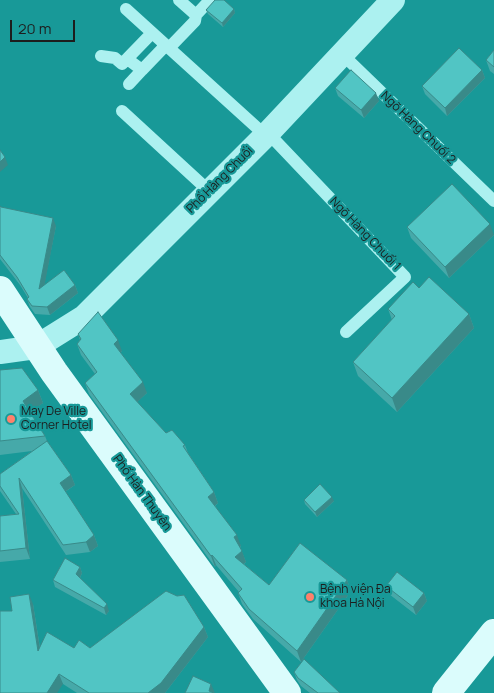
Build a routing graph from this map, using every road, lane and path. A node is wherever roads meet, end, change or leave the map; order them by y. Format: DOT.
graph roads {
  1 [pos="179,0"];
  2 [pos="210,0"];
  3 [pos="393,0"];
  4 [pos="126,9"];
  5 [pos="196,15"];
  6 [pos="152,33"];
  7 [pos="168,46"];
  8 [pos="343,54"];
  9 [pos="101,56"];
  10 [pos="130,61"];
  11 [pos="142,70"];
  12 [pos="129,84"];
  13 [pos="122,111"];
  14 [pos="267,134"];
  15 [pos="209,191"];
  16 [pos="494,201"];
  17 [pos="0,290"];
  18 [pos="346,332"];
  19 [pos="36,347"];
  20 [pos="0,352"];
  21 [pos="494,633"];
  22 [pos="287,693"];
  23 [pos="446,693"];
  1 -- 5 [label="lane"];
  2 -- 5 [label="lane"];
  3 -- 8 [label="street, Phố Hàng Chuối"];
  4 -- 6 [label="lane"];
  5 -- 7 [label="lane"];
  6 -- 7 [label="lane"];
  6 -- 9 [label="lane"];
  7 -- 11 [label="lane"];
  7 -- 14 [label="lane"];
  8 -- 14 [label="street, Phố Hàng Chuối"];
  8 -- 16 [label="lane, Ngõ Hàng Chuối 2"];
  10 -- 11 [label="lane"];
  11 -- 12 [label="lane"];
  13 -- 15 [label="lane"];
  14 -- 15 [label="street, Phố Hàng Chuối"];
  14 -- 18 [label="lane, Ngõ Hàng Chuối 1"];
  15 -- 19 [label="street, Phố Hàng Chuối"];
  17 -- 19 [label="street, Phố Hàn Thuyên"];
  19 -- 20 [label="street"];
  19 -- 22 [label="street, Phố Hàn Thuyên"];
  21 -- 23 [label="street"];
}
